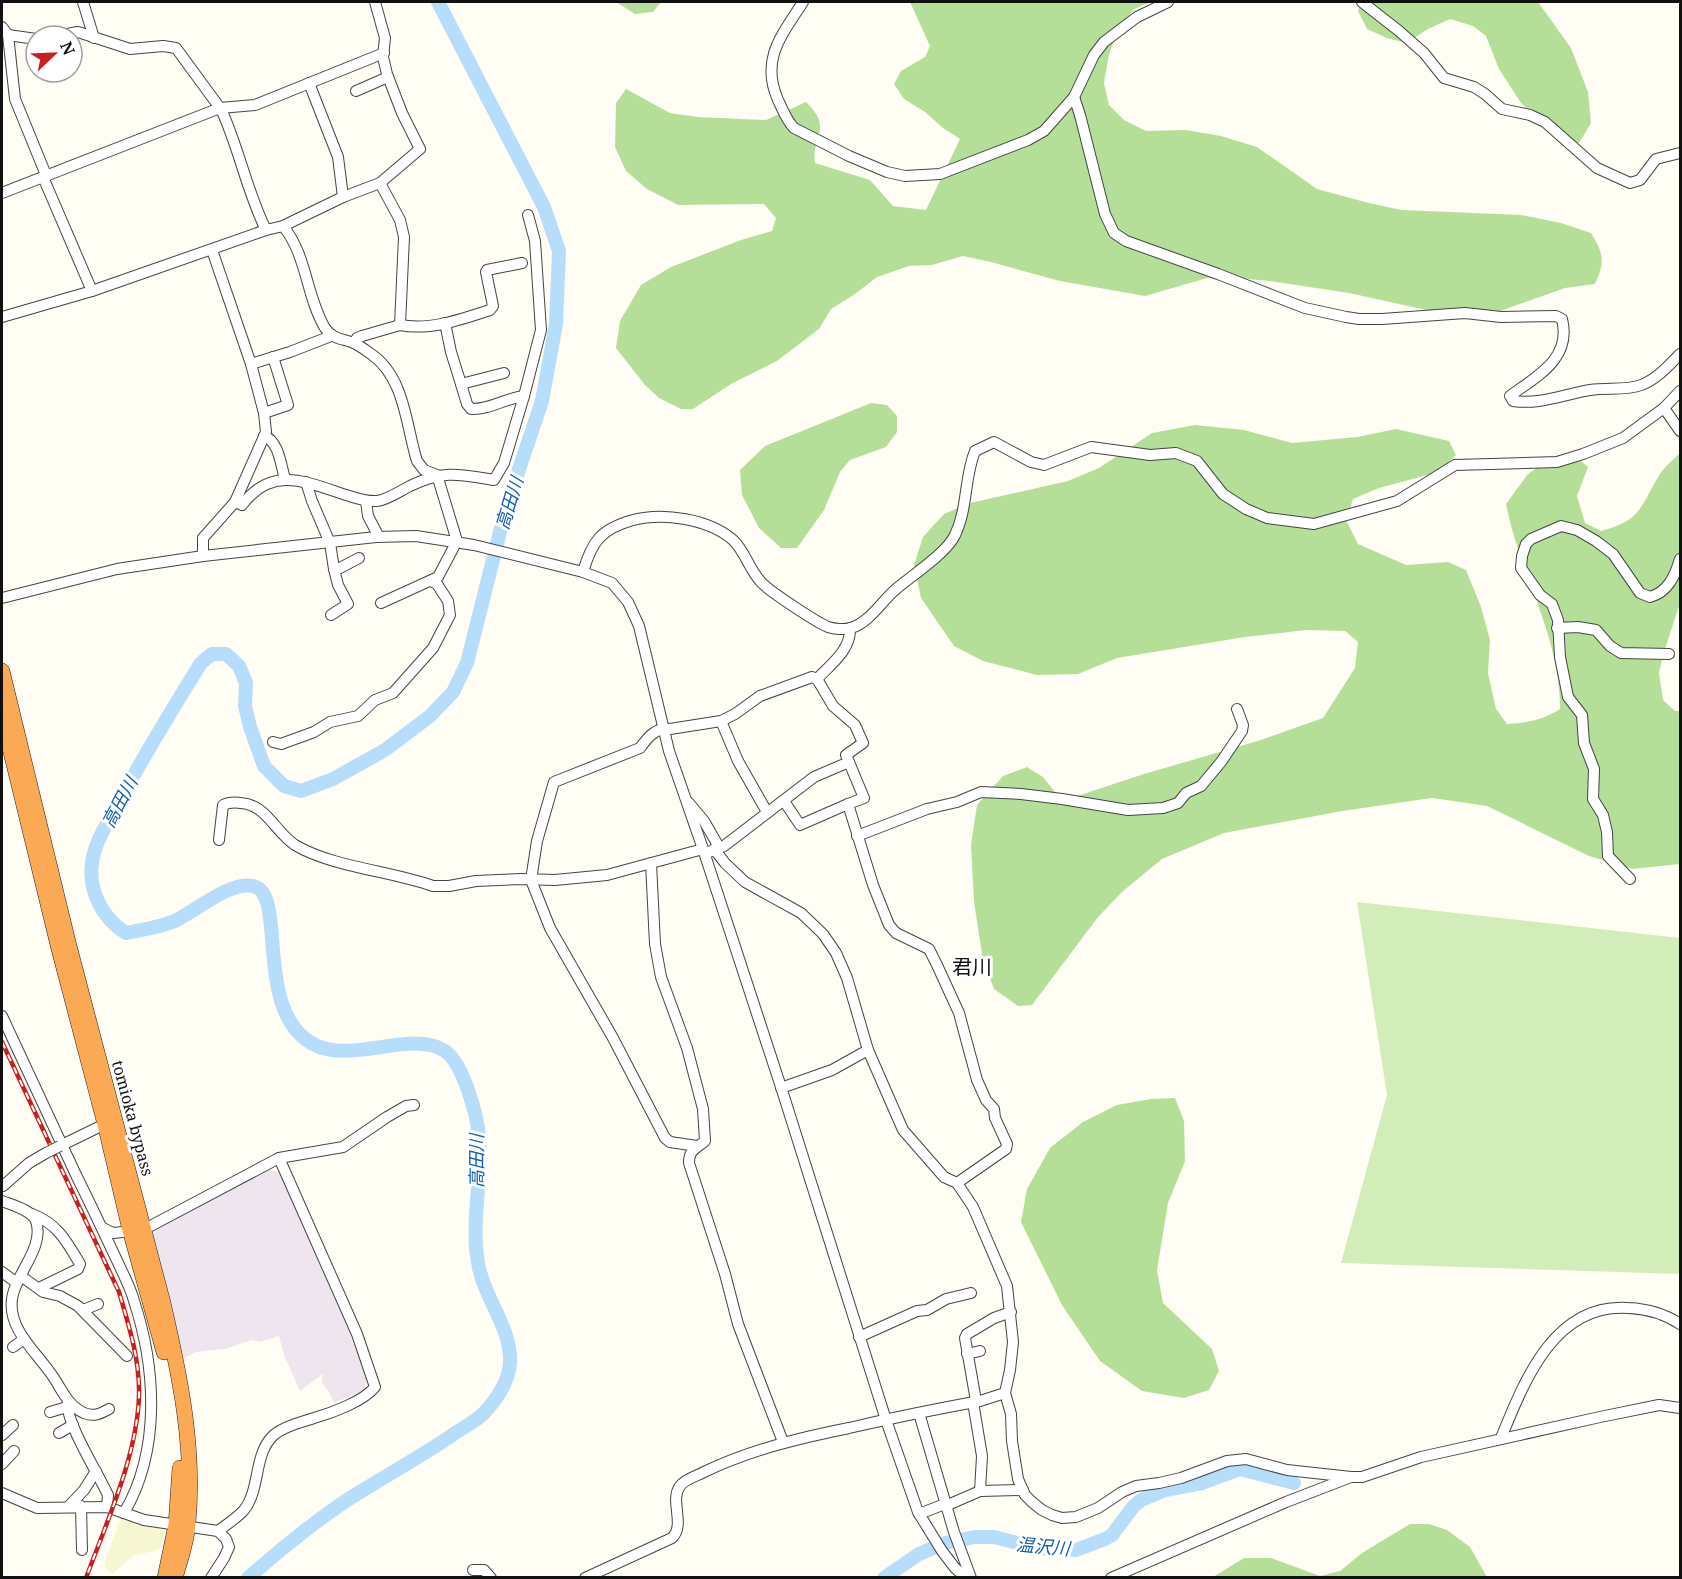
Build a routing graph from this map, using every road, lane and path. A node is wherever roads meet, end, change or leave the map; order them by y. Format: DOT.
graph roads {
  1 [pos="83,2"];
  2 [pos="375,2"];
  3 [pos="803,2"];
  4 [pos="1168,2"];
  5 [pos="1362,2"];
  6 [pos="5,31"];
  7 [pos="84,34"];
  8 [pos="24,36"];
  9 [pos="94,38"];
  10 [pos="384,53"];
  11 [pos="388,77"];
  12 [pos="309,83"];
  13 [pos="356,91"];
  14 [pos="1074,97"];
  15 [pos="221,109"];
  16 [pos="1680,153"];
  17 [pos="44,176"];
  18 [pos="380,183"];
  19 [pos="2,193"];
  20 [pos="343,197"];
  21 [pos="528,215"];
  22 [pos="284,226"];
  23 [pos="266,230"];
  24 [pos="212,249"];
  25 [pos="522,263"];
  26 [pos="92,291"];
  27 [pos="2,317"];
  28 [pos="445,322"];
  29 [pos="400,325"];
  30 [pos="331,336"];
  31 [pos="354,343"];
  32 [pos="1680,354"];
  33 [pos="273,357"];
  34 [pos="251,364"];
  35 [pos="504,373"];
  36 [pos="461,384"];
  37 [pos="1680,391"];
  38 [pos="524,396"];
  39 [pos="1664,408"];
  40 [pos="264,413"];
  41 [pos="1680,431"];
  42 [pos="264,436"];
  43 [pos="437,475"];
  44 [pos="285,479"];
  45 [pos="306,483"];
  46 [pos="366,501"];
  47 [pos="235,502"];
  48 [pos="379,537"];
  49 [pos="457,541"];
  50 [pos="330,543"];
  51 [pos="203,556"];
  52 [pos="359,558"];
  53 [pos="1680,559"];
  54 [pos="334,569"];
  55 [pos="583,572"];
  56 [pos="431,581"];
  57 [pos="2,598"];
  58 [pos="381,603"];
  59 [pos="332,615"];
  60 [pos="850,628"];
  61 [pos="1557,628"];
  62 [pos="1669,654"];
  63 [pos="2,671"];
  64 [pos="817,679"];
  65 [pos="1238,709"];
  66 [pos="2,715"];
  67 [pos="721,721"];
  68 [pos="662,728"];
  69 [pos="273,742"];
  70 [pos="849,762"];
  71 [pos="784,801"];
  72 [pos="848,804"];
  73 [pos="767,812"];
  74 [pos="857,836"];
  75 [pos="219,840"];
  76 [pos="710,850"];
  77 [pos="651,863"];
  78 [pos="1630,879"];
  79 [pos="531,880"];
  80 [pos="2,1016"];
  81 [pos="868,1050"];
  82 [pos="781,1088"];
  83 [pos="414,1105"];
  84 [pos="105,1124"];
  85 [pos="61,1145"];
  86 [pos="697,1146"];
  87 [pos="279,1158"];
  88 [pos="957,1183"];
  89 [pos="2,1185"];
  90 [pos="2,1201"];
  91 [pos="32,1214"];
  92 [pos="103,1228"];
  93 [pos="137,1230"];
  94 [pos="2,1272"];
  95 [pos="19,1279"];
  96 [pos="39,1288"];
  97 [pos="971,1293"];
  98 [pos="98,1304"];
  99 [pos="83,1310"];
  100 [pos="1011,1312"];
  101 [pos="1680,1324"];
  102 [pos="859,1337"];
  103 [pos="24,1339"];
  104 [pos="13,1347"];
  105 [pos="980,1351"];
  106 [pos="967,1354"];
  107 [pos="127,1356"];
  108 [pos="1005,1393"];
  109 [pos="975,1402"];
  110 [pos="68,1404"];
  111 [pos="109,1408"];
  112 [pos="1680,1408"];
  113 [pos="50,1412"];
  114 [pos="919,1413"];
  115 [pos="886,1420"];
  116 [pos="13,1425"];
  117 [pos="73,1425"];
  118 [pos="59,1433"];
  119 [pos="2,1435"];
  120 [pos="1501,1438"];
  121 [pos="783,1442"];
  122 [pos="14,1451"];
  123 [pos="2,1464"];
  124 [pos="96,1471"];
  125 [pos="1351,1478"];
  126 [pos="1023,1490"];
  127 [pos="980,1491"];
  128 [pos="2,1492"];
  129 [pos="945,1504"];
  130 [pos="69,1506"];
  131 [pos="81,1506"];
  132 [pos="107,1507"];
  133 [pos="124,1513"];
  134 [pos="920,1514"];
  135 [pos="182,1525"];
  136 [pos="218,1531"];
  137 [pos="82,1550"];
  138 [pos="473,1570"];
  139 [pos="165,1578"];
  140 [pos="176,1578"];
  141 [pos="211,1578"];
  142 [pos="490,1578"];
  143 [pos="585,1578"];
  144 [pos="968,1578"];
  145 [pos="1112,1578"];
  1 -- 9 [label="street"];
  2 -- 10 [label="street"];
  3 -- 14 [label="street"];
  4 -- 14 [label="street"];
  5 -- 16 [label="street"];
  6 -- 8 [label="street"];
  6 -- 17 [label="street"];
  7 -- 9 [label="street"];
  9 -- 15 [label="street"];
  10 -- 11 [label="street"];
  10 -- 12 [label="street"];
  11 -- 13 [label="street"];
  11 -- 18 [label="street"];
  12 -- 15 [label="street"];
  12 -- 20 [label="street"];
  14 -- 32 [label="street"];
  15 -- 17 [label="street"];
  15 -- 23 [label="street"];
  17 -- 19 [label="street"];
  17 -- 26 [label="street"];
  18 -- 20 [label="street"];
  18 -- 29 [label="street"];
  20 -- 22 [label="street"];
  21 -- 38 [label="street"];
  22 -- 23 [label="street"];
  22 -- 30 [label="street"];
  23 -- 24 [label="street"];
  24 -- 26 [label="street"];
  24 -- 34 [label="street"];
  25 -- 28 [label="street"];
  26 -- 27 [label="street"];
  28 -- 29 [label="street"];
  28 -- 36 [label="street"];
  29 -- 31 [label="street"];
  30 -- 31 [label="street"];
  30 -- 33 [label="street"];
  31 -- 43 [label="street"];
  33 -- 34 [label="street"];
  33 -- 40 [label="street"];
  34 -- 40 [label="street"];
  35 -- 36 [label="street"];
  36 -- 38 [label="street"];
  37 -- 39 [label="street"];
  38 -- 43 [label="street"];
  39 -- 41 [label="street"];
  39 -- 60 [label="street"];
  40 -- 42 [label="street"];
  42 -- 44 [label="street"];
  42 -- 47 [label="street"];
  43 -- 46 [label="street"];
  43 -- 49 [label="street"];
  44 -- 45 [label="street"];
  44 -- 47 [label="street"];
  45 -- 46 [label="street"];
  45 -- 50 [label="street"];
  46 -- 48 [label="street"];
  47 -- 51 [label="street"];
  48 -- 49 [label="street"];
  48 -- 50 [label="street"];
  49 -- 55 [label="street"];
  49 -- 56 [label="street"];
  50 -- 51 [label="street"];
  50 -- 54 [label="street"];
  51 -- 57 [label="street"];
  52 -- 54 [label="street"];
  53 -- 61 [label="street"];
  54 -- 59 [label="street"];
  55 -- 60 [label="street"];
  55 -- 68 [label="street"];
  56 -- 58 [label="street"];
  56 -- 69 [label="street"];
  60 -- 64 [label="street"];
  61 -- 62 [label="street"];
  61 -- 78 [label="street"];
  63 -- 93 [label="highway, tomioka bypass"];
  64 -- 67 [label="street"];
  64 -- 70 [label="street"];
  65 -- 74 [label="street"];
  66 -- 84 [label="highway, tomioka bypass"];
  67 -- 68 [label="street"];
  67 -- 73 [label="street"];
  68 -- 76 [label="street"];
  68 -- 79 [label="street"];
  70 -- 71 [label="street"];
  70 -- 72 [label="street"];
  71 -- 72 [label="street"];
  71 -- 73 [label="street"];
  72 -- 74 [label="street"];
  73 -- 76 [label="street"];
  74 -- 88 [label="street"];
  75 -- 79 [label="street"];
  76 -- 77 [label="street"];
  76 -- 81 [label="street"];
  76 -- 82 [label="street"];
  77 -- 79 [label="street"];
  77 -- 86 [label="street"];
  79 -- 86 [label="street"];
  80 -- 85 [label="street"];
  81 -- 82 [label="street"];
  81 -- 88 [label="street"];
  82 -- 102 [label="street"];
  83 -- 87 [label="street"];
  84 -- 85 [label="street"];
  84 -- 93 [label="highway, tomioka bypass"];
  85 -- 89 [label="street, bridge"];
  85 -- 92 [label="street"];
  86 -- 121 [label="street"];
  87 -- 93 [label="street"];
  87 -- 136 [label="street"];
  88 -- 100 [label="street"];
  90 -- 91 [label="street"];
  91 -- 95 [label="street"];
  91 -- 96 [label="street"];
  92 -- 93 [label="street"];
  92 -- 133 [label="street"];
  93 -- 135 [label="highway, tomioka bypass"];
  94 -- 95 [label="street"];
  95 -- 96 [label="street"];
  95 -- 103 [label="street"];
  96 -- 99 [label="street"];
  97 -- 102 [label="street"];
  98 -- 99 [label="street"];
  99 -- 107 [label="street"];
  100 -- 106 [label="street"];
  100 -- 108 [label="street"];
  101 -- 120 [label="street"];
  102 -- 115 [label="street"];
  103 -- 104 [label="street"];
  103 -- 110 [label="street"];
  105 -- 106 [label="street"];
  106 -- 109 [label="street"];
  108 -- 109 [label="street"];
  108 -- 126 [label="street"];
  109 -- 114 [label="street"];
  109 -- 127 [label="street"];
  110 -- 111 [label="street"];
  110 -- 113 [label="street"];
  110 -- 117 [label="street"];
  112 -- 120 [label="street"];
  114 -- 115 [label="street"];
  114 -- 129 [label="street"];
  115 -- 121 [label="street"];
  115 -- 134 [label="street"];
  116 -- 119 [label="street"];
  117 -- 118 [label="street"];
  117 -- 124 [label="street"];
  120 -- 125 [label="street"];
  121 -- 143 [label="street"];
  122 -- 123 [label="street"];
  124 -- 130 [label="street"];
  124 -- 132 [label="street"];
  125 -- 126 [label="street"];
  125 -- 145 [label="street"];
  126 -- 127 [label="street"];
  127 -- 129 [label="street"];
  128 -- 130 [label="street"];
  129 -- 134 [label="street"];
  129 -- 144 [label="street"];
  130 -- 131 [label="street"];
  131 -- 132 [label="street"];
  131 -- 137 [label="street"];
  132 -- 133 [label="street"];
  133 -- 135 [label="street"];
  134 -- 144 [label="street"];
  135 -- 136 [label="street"];
  135 -- 139 [label="highway, tomioka bypass"];
  135 -- 140 [label="highway, tomioka bypass"];
  136 -- 141 [label="street"];
  138 -- 142 [label="street"];
}
